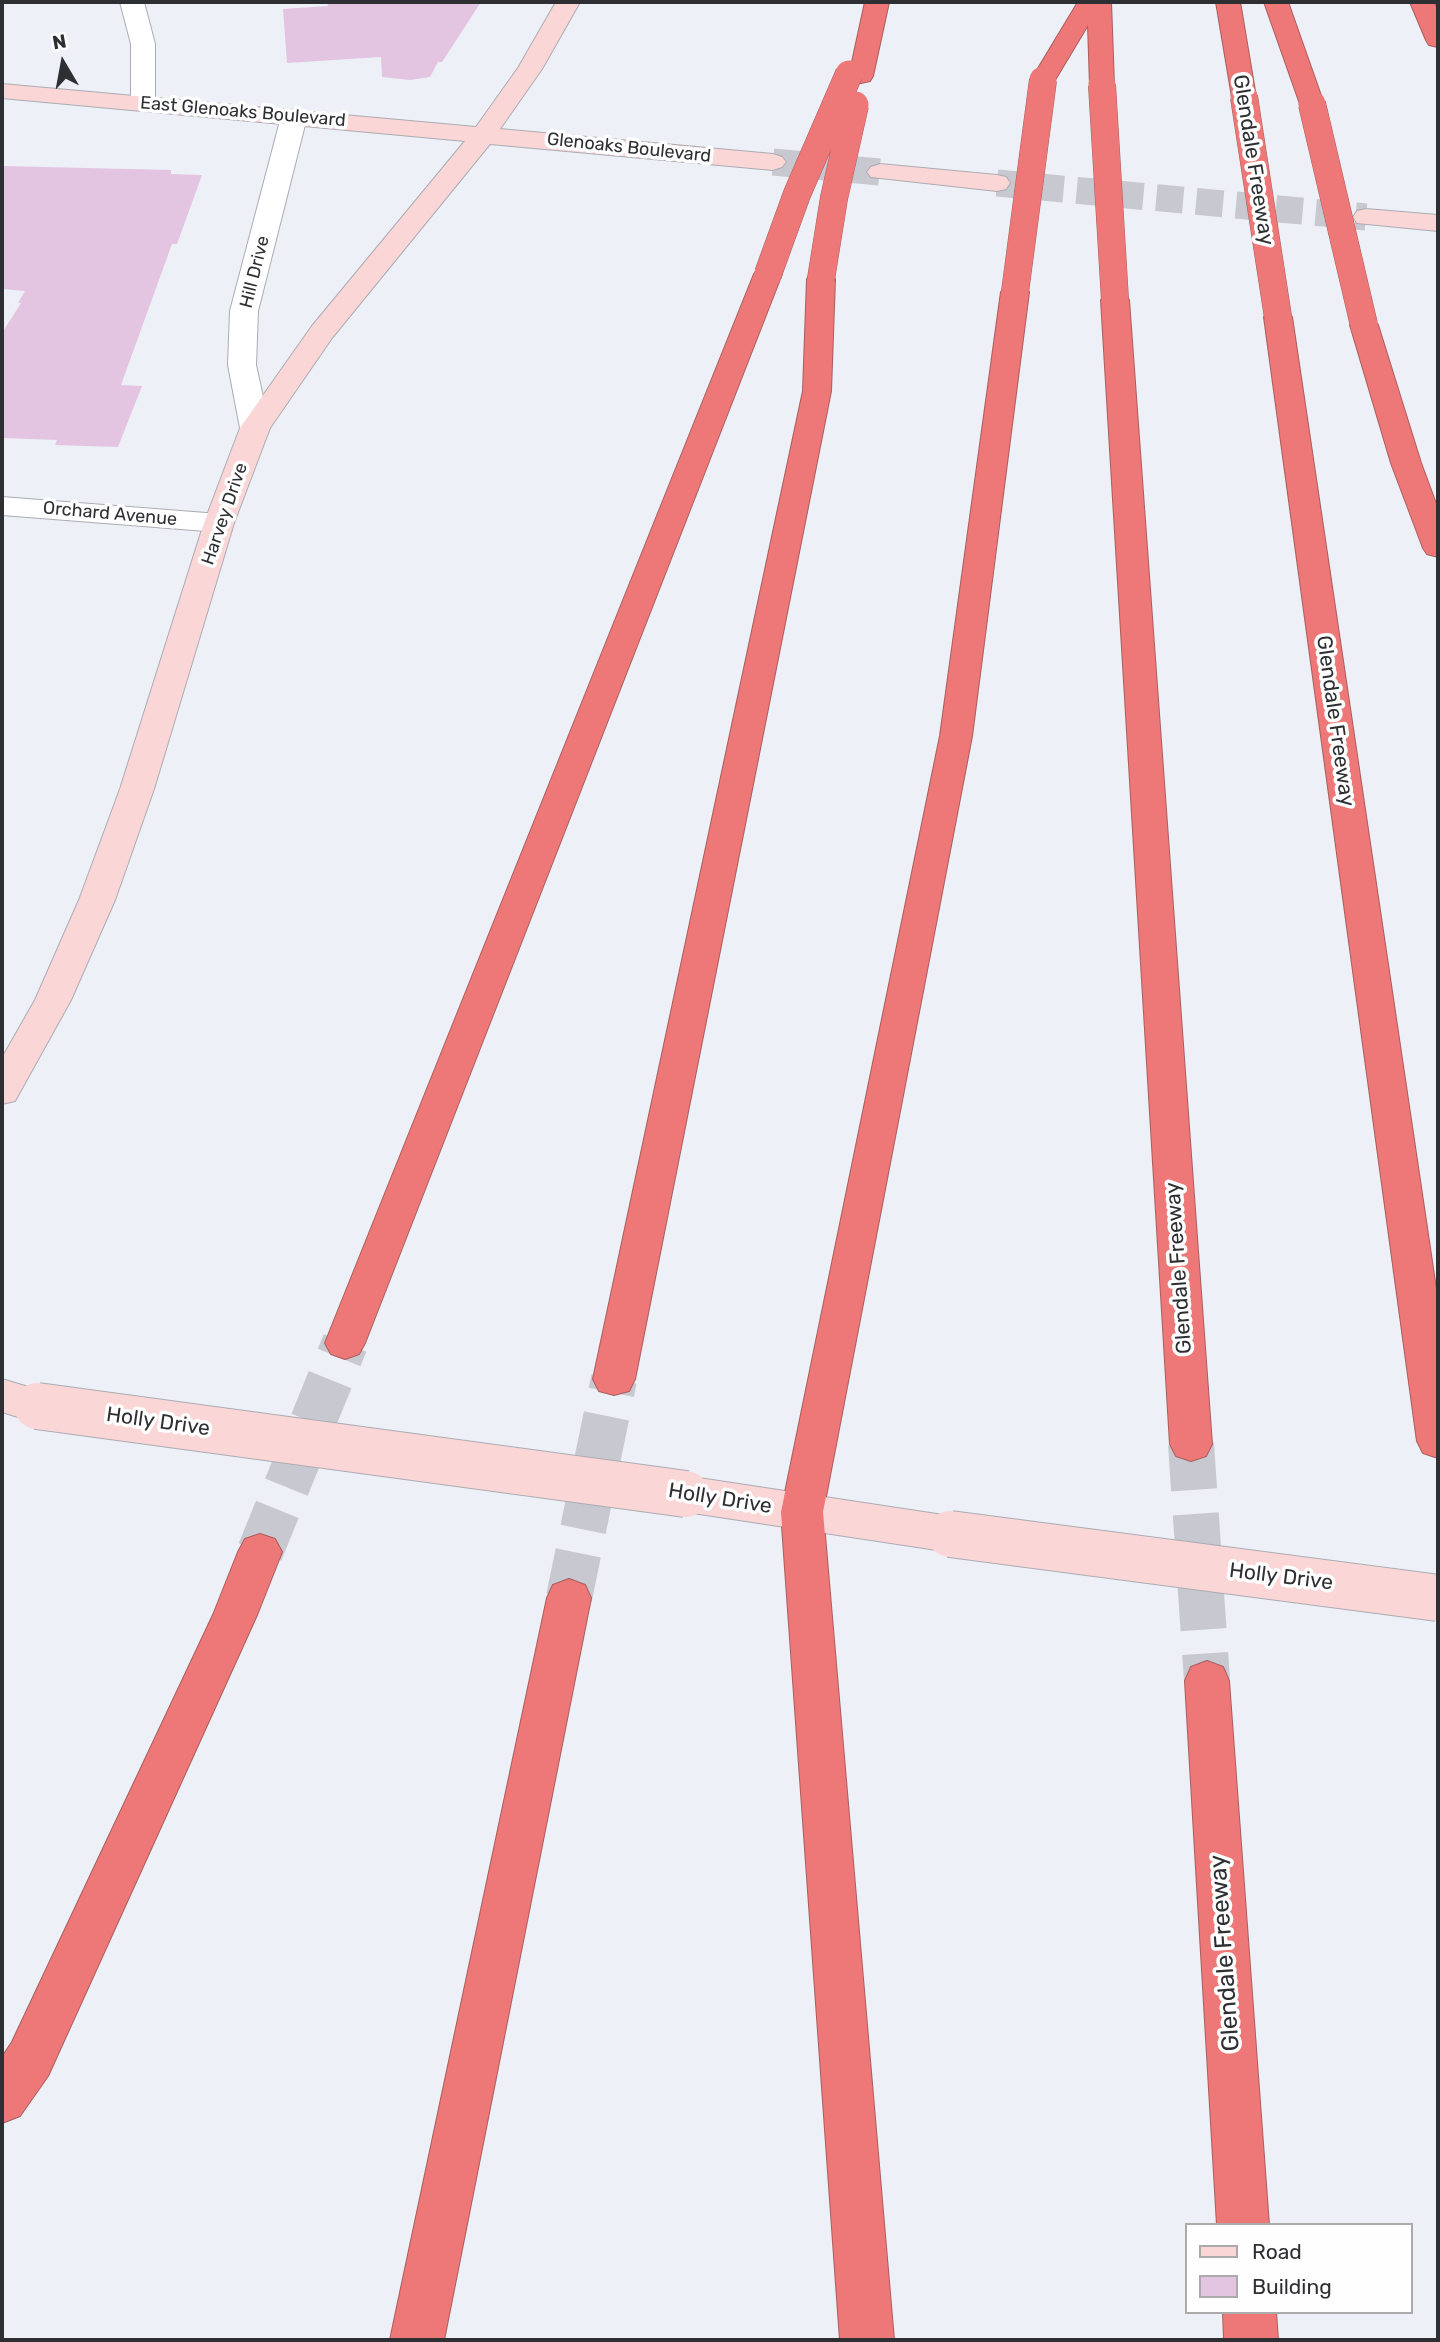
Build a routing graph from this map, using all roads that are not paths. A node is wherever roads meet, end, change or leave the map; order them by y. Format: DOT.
graph roads {
  1 [pos="132,2"];
  2 [pos="568,2"];
  3 [pos="1090,2"];
  4 [pos="1099,2"];
  5 [pos="1228,2"];
  6 [pos="1276,2"];
  7 [pos="1422,2"];
  8 [pos="876,9"];
  9 [pos="1438,40"];
  10 [pos="855,75"];
  11 [pos="2,91"];
  12 [pos="143,103"];
  13 [pos="294,117"];
  14 [pos="484,134"];
  15 [pos="773,162"];
  16 [pos="880,172"];
  17 [pos="997,183"];
  18 [pos="1366,217"];
  19 [pos="1438,223"];
  20 [pos="255,428"];
  21 [pos="2,506"];
  22 [pos="219,523"];
  23 [pos="1438,548"];
  24 [pos="2,1091"];
  25 [pos="345,1343"];
  26 [pos="614,1379"];
  27 [pos="19,1401"];
  28 [pos="1438,1441"];
  29 [pos="1191,1444"];
  30 [pos="802,1512"];
  31 [pos="260,1552"];
  32 [pos="569,1598"];
  33 [pos="1438,1598"];
  34 [pos="1207,1681"];
  35 [pos="2,2099"];
  36 [pos="1243,2223"];
  37 [pos="1249,2314"];
  38 [pos="418,2340"];
  39 [pos="867,2340"];
  40 [pos="1251,2340"];
  1 -- 12 [label="street"];
  2 -- 14 [label="main road, Harvey Drive"];
  3 -- 30 [label="highway, bridge"];
  4 -- 29 [label="highway, Glendale Freeway, bridge"];
  5 -- 28 [label="highway, Glendale Freeway, bridge"];
  6 -- 23 [label="highway, bridge"];
  7 -- 9 [label="highway"];
  8 -- 10 [label="highway"];
  10 -- 25 [label="highway, bridge"];
  10 -- 26 [label="highway, bridge"];
  11 -- 12 [label="main road, East Glenoaks Boulevard"];
  12 -- 13 [label="main road, East Glenoaks Boulevard"];
  13 -- 14 [label="main road, East Glenoaks Boulevard"];
  13 -- 20 [label="street, Hill Drive"];
  14 -- 15 [label="main road, Glenoaks Boulevard"];
  14 -- 20 [label="main road, Harvey Drive"];
  16 -- 17 [label="main road"];
  18 -- 19 [label="main road"];
  20 -- 22 [label="main road, Harvey Drive"];
  21 -- 22 [label="street, Orchard Avenue"];
  22 -- 24 [label="main road, Harvey Drive"];
  27 -- 30 [label="main road, Holly Drive, bridge"];
  30 -- 33 [label="main road, Holly Drive, bridge"];
  30 -- 39 [label="highway"];
  31 -- 35 [label="highway"];
  32 -- 38 [label="highway"];
  34 -- 36 [label="highway, Glendale Freeway"];
  37 -- 40 [label="highway"];
}
